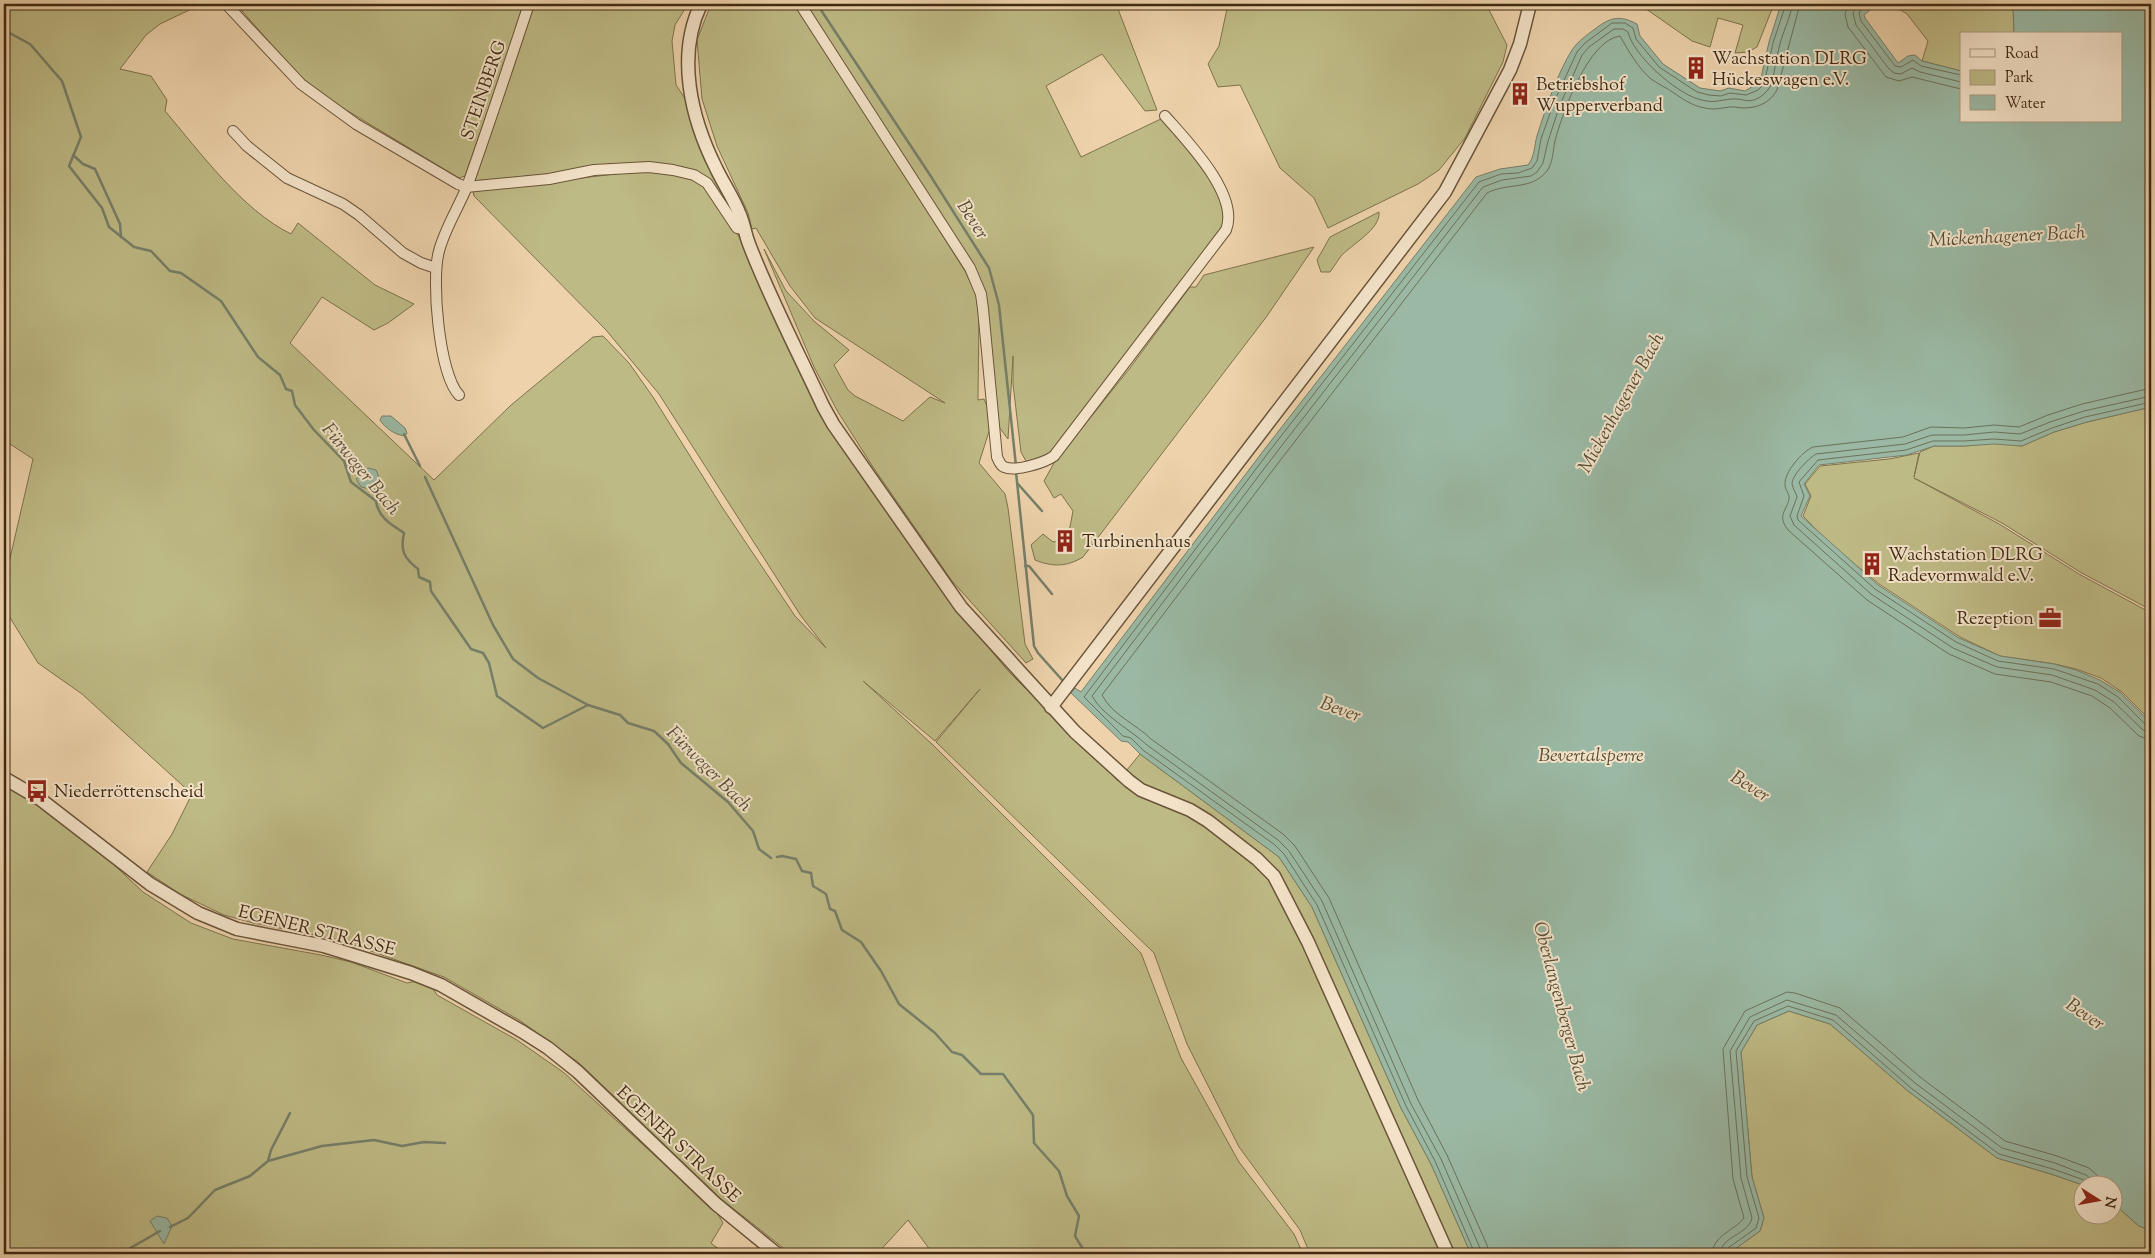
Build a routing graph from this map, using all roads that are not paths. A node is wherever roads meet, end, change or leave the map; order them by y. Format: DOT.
graph roads {
  1 [pos="226,4"];
  2 [pos="529,4"];
  3 [pos="701,4"];
  4 [pos="800,4"];
  5 [pos="1530,4"];
  6 [pos="1165,116"];
  7 [pos="233,131"];
  8 [pos="466,187"];
  9 [pos="744,229"];
  10 [pos="436,268"];
  11 [pos="459,395"];
  12 [pos="1051,706"];
  13 [pos="4,778"];
  14 [pos="777,1254"];
  15 [pos="1448,1254"];
  1 -- 8 [label="street"];
  2 -- 8 [label="street, STEINBERG"];
  3 -- 9 [label="street"];
  4 -- 6 [label="street"];
  5 -- 12 [label="street"];
  7 -- 10 [label="street"];
  8 -- 9 [label="street"];
  8 -- 10 [label="street, STEINBERG"];
  9 -- 12 [label="street"];
  10 -- 11 [label="street, STEINBERG"];
  12 -- 15 [label="street"];
  13 -- 14 [label="street, EGENER STRASSE"];
}
